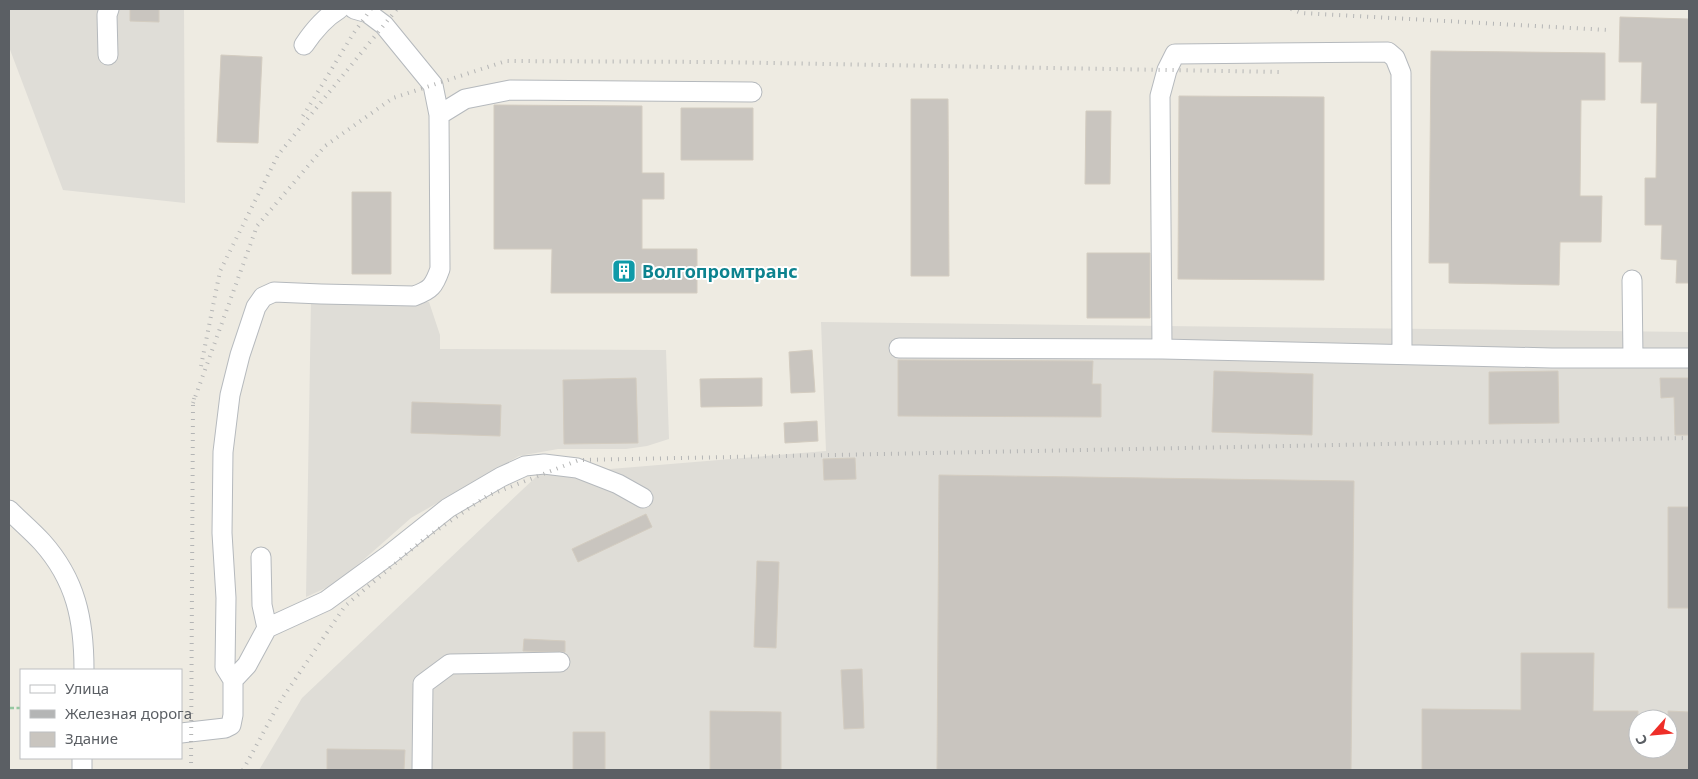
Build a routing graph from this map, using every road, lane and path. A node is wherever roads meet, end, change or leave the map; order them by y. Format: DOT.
graph roads {
  1 [pos="109,9"];
  2 [pos="339,9"];
  3 [pos="354,9"];
  4 [pos="304,45"];
  5 [pos="108,55"];
  6 [pos="752,92"];
  7 [pos="439,114"];
  8 [pos="1632,280"];
  9 [pos="899,348"];
  10 [pos="1162,349"];
  11 [pos="1402,354"];
  12 [pos="1633,358"];
  13 [pos="1689,358"];
  14 [pos="643,498"];
  15 [pos="9,510"];
  16 [pos="260,557"];
  17 [pos="267,628"];
  18 [pos="560,662"];
  19 [pos="84,669"];
  20 [pos="233,680"];
  21 [pos="182,733"];
  22 [pos="422,770"];
  1 -- 5 [label="street"];
  2 -- 4 [label="street"];
  3 -- 7 [label="street"];
  6 -- 7 [label="street"];
  7 -- 20 [label="street"];
  8 -- 12 [label="street"];
  9 -- 10 [label="street"];
  10 -- 11 [label="street"];
  10 -- 11 [label="street"];
  11 -- 12 [label="street"];
  12 -- 13 [label="street"];
  14 -- 17 [label="street"];
  15 -- 19 [label="street"];
  16 -- 17 [label="street"];
  17 -- 20 [label="street"];
  18 -- 22 [label="street"];
  20 -- 21 [label="street"];
}
